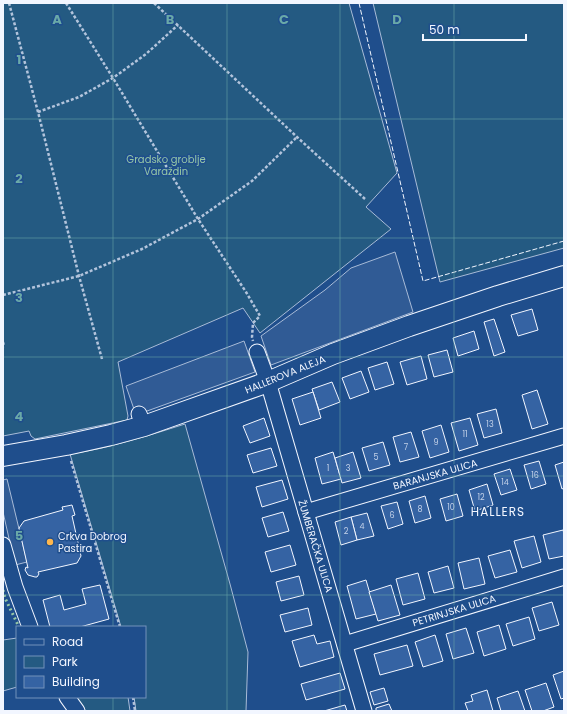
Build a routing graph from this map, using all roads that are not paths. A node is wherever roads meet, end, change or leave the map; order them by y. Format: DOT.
graph roads {
  1 [pos="564,276"];
  2 [pos="257,353"];
  3 [pos="268,382"];
  4 [pos="564,436"];
  5 [pos="3,456"];
  6 [pos="306,512"];
  7 [pos="3,545"];
  8 [pos="564,577"];
  9 [pos="30,626"];
  10 [pos="345,644"];
  11 [pos="68,698"];
  12 [pos="77,711"];
  13 [pos="364,711"];
  1 -- 3 [label="main road, HALLEROVA ALEJA"];
  2 -- 3 [label="street, ŽUMBERAČKA ULICA"];
  3 -- 5 [label="main road, HALLEROVA ALEJA"];
  3 -- 6 [label="street, ŽUMBERAČKA ULICA"];
  4 -- 6 [label="street, BARANJSKA ULICA"];
  6 -- 10 [label="street, ŽUMBERAČKA ULICA"];
  7 -- 9 [label="street"];
  8 -- 10 [label="street, PETRINJSKA ULICA"];
  10 -- 13 [label="street, ŽUMBERAČKA ULICA"];
  11 -- 12 [label="street"];
}
